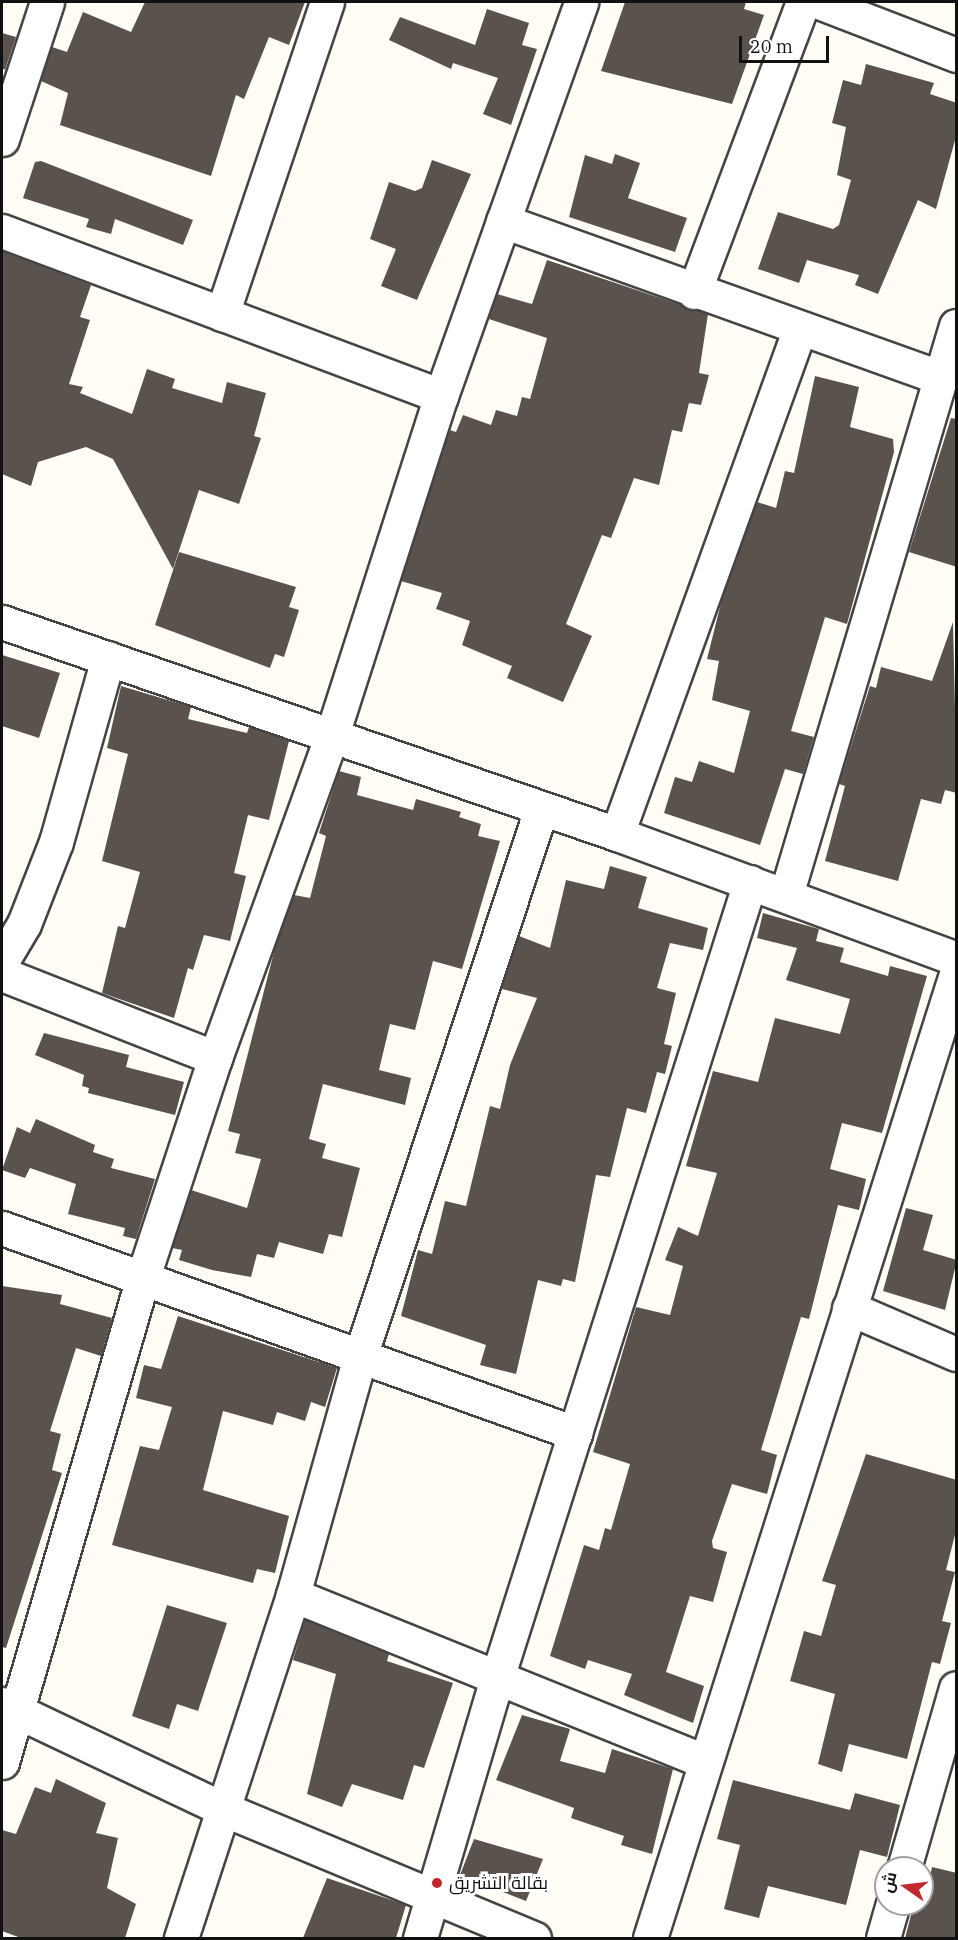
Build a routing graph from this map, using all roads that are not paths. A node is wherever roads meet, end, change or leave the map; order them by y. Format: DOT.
graph roads {
  1 [pos="46,2"];
  2 [pos="327,2"];
  3 [pos="581,2"];
  4 [pos="803,2"];
  5 [pos="819,2"];
  6 [pos="957,55"];
  7 [pos="2,139"];
  8 [pos="503,221"];
  9 [pos="2,231"];
  10 [pos="694,292"];
  11 [pos="222,314"];
  12 [pos="957,326"];
  13 [pos="800,328"];
  14 [pos="939,377"];
  15 [pos="441,396"];
  16 [pos="2,622"];
  17 [pos="108,658"];
  18 [pos="331,738"];
  19 [pos="541,809"];
  20 [pos="617,834"];
  21 [pos="750,882"];
  22 [pos="786,895"];
  23 [pos="957,959"];
  24 [pos="2,961"];
  25 [pos="2,974"];
  26 [pos="957,974"];
  27 [pos="215,1058"];
  28 [pos="2,1228"];
  29 [pos="142,1277"];
  30 [pos="849,1308"];
  31 [pos="957,1354"];
  32 [pos="360,1357"];
  33 [pos="574,1433"];
  34 [pos="293,1595"];
  35 [pos="498,1676"];
  36 [pos="957,1688"];
  37 [pos="10,1708"];
  38 [pos="704,1761"];
  39 [pos="2,1762"];
  40 [pos="221,1808"];
  41 [pos="908,1856"];
  42 [pos="434,1897"];
  43 [pos="889,1916"];
  44 [pos="181,1938"];
  45 [pos="420,1938"];
  46 [pos="534,1938"];
  47 [pos="650,1938"];
  48 [pos="883,1938"];
  1 -- 7 [label="street"];
  2 -- 11 [label="street"];
  3 -- 8 [label="street"];
  4 -- 10 [label="street"];
  5 -- 6 [label="street"];
  8 -- 10 [label="street"];
  8 -- 15 [label="street"];
  9 -- 11 [label="street"];
  10 -- 13 [label="street"];
  11 -- 15 [label="street"];
  12 -- 14 [label="street"];
  13 -- 14 [label="street"];
  13 -- 20 [label="street"];
  14 -- 22 [label="street"];
  15 -- 18 [label="street"];
  16 -- 17 [label="street"];
  17 -- 18 [label="street"];
  17 -- 24 [label="street"];
  18 -- 19 [label="street"];
  18 -- 27 [label="street"];
  19 -- 20 [label="street"];
  19 -- 32 [label="street"];
  20 -- 21 [label="street"];
  21 -- 22 [label="street"];
  21 -- 33 [label="street"];
  22 -- 23 [label="street"];
  25 -- 27 [label="street"];
  26 -- 30 [label="street"];
  27 -- 29 [label="street"];
  28 -- 29 [label="street"];
  29 -- 32 [label="street"];
  29 -- 37 [label="street"];
  30 -- 31 [label="street"];
  30 -- 38 [label="street"];
  32 -- 33 [label="street"];
  32 -- 34 [label="street"];
  33 -- 35 [label="street"];
  34 -- 35 [label="street"];
  34 -- 40 [label="street"];
  35 -- 38 [label="street"];
  35 -- 42 [label="street"];
  36 -- 41 [label="street"];
  37 -- 39 [label="street"];
  37 -- 40 [label="street"];
  38 -- 47 [label="street"];
  40 -- 42 [label="street"];
  40 -- 44 [label="street"];
  42 -- 45 [label="street"];
  42 -- 46 [label="street"];
  43 -- 48 [label="street"];
}
